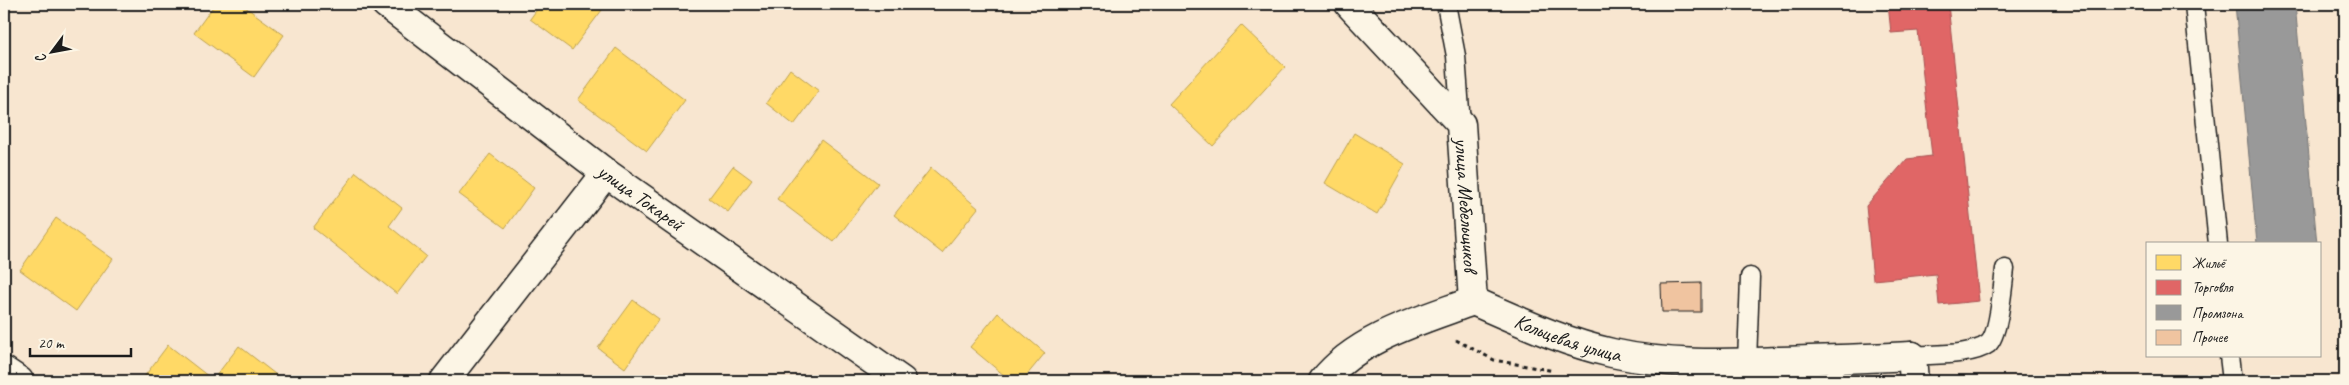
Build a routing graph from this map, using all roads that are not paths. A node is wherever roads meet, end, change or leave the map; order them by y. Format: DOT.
graph roads {
  1 [pos="386,4"];
  2 [pos="1349,4"];
  3 [pos="1446,4"];
  4 [pos="2194,4"];
  5 [pos="1461,124"];
  6 [pos="606,172"];
  7 [pos="2218,242"];
  8 [pos="2005,269"];
  9 [pos="1750,277"];
  10 [pos="1473,301"];
  11 [pos="2229,358"];
  12 [pos="1747,363"];
  13 [pos="1913,369"];
  14 [pos="4,371"];
  15 [pos="18,381"];
  16 [pos="444,381"];
  17 [pos="902,381"];
  18 [pos="1322,381"];
  19 [pos="2232,381"];
  1 -- 6 [label="street, улица Токарей"];
  2 -- 5 [label="street, улица Мебельщиков"];
  3 -- 5 [label="lane"];
  4 -- 7 [label="lane"];
  5 -- 10 [label="street, улица Мебельщиков"];
  6 -- 16 [label="street"];
  6 -- 17 [label="street, улица Токарей"];
  8 -- 13 [label="lane"];
  9 -- 12 [label="lane"];
  10 -- 12 [label="street, Кольцевая улица"];
  10 -- 18 [label="street"];
  11 -- 19 [label="lane"];
  12 -- 13 [label="street, Кольцевая улица"];
  14 -- 15 [label="street"];
}
